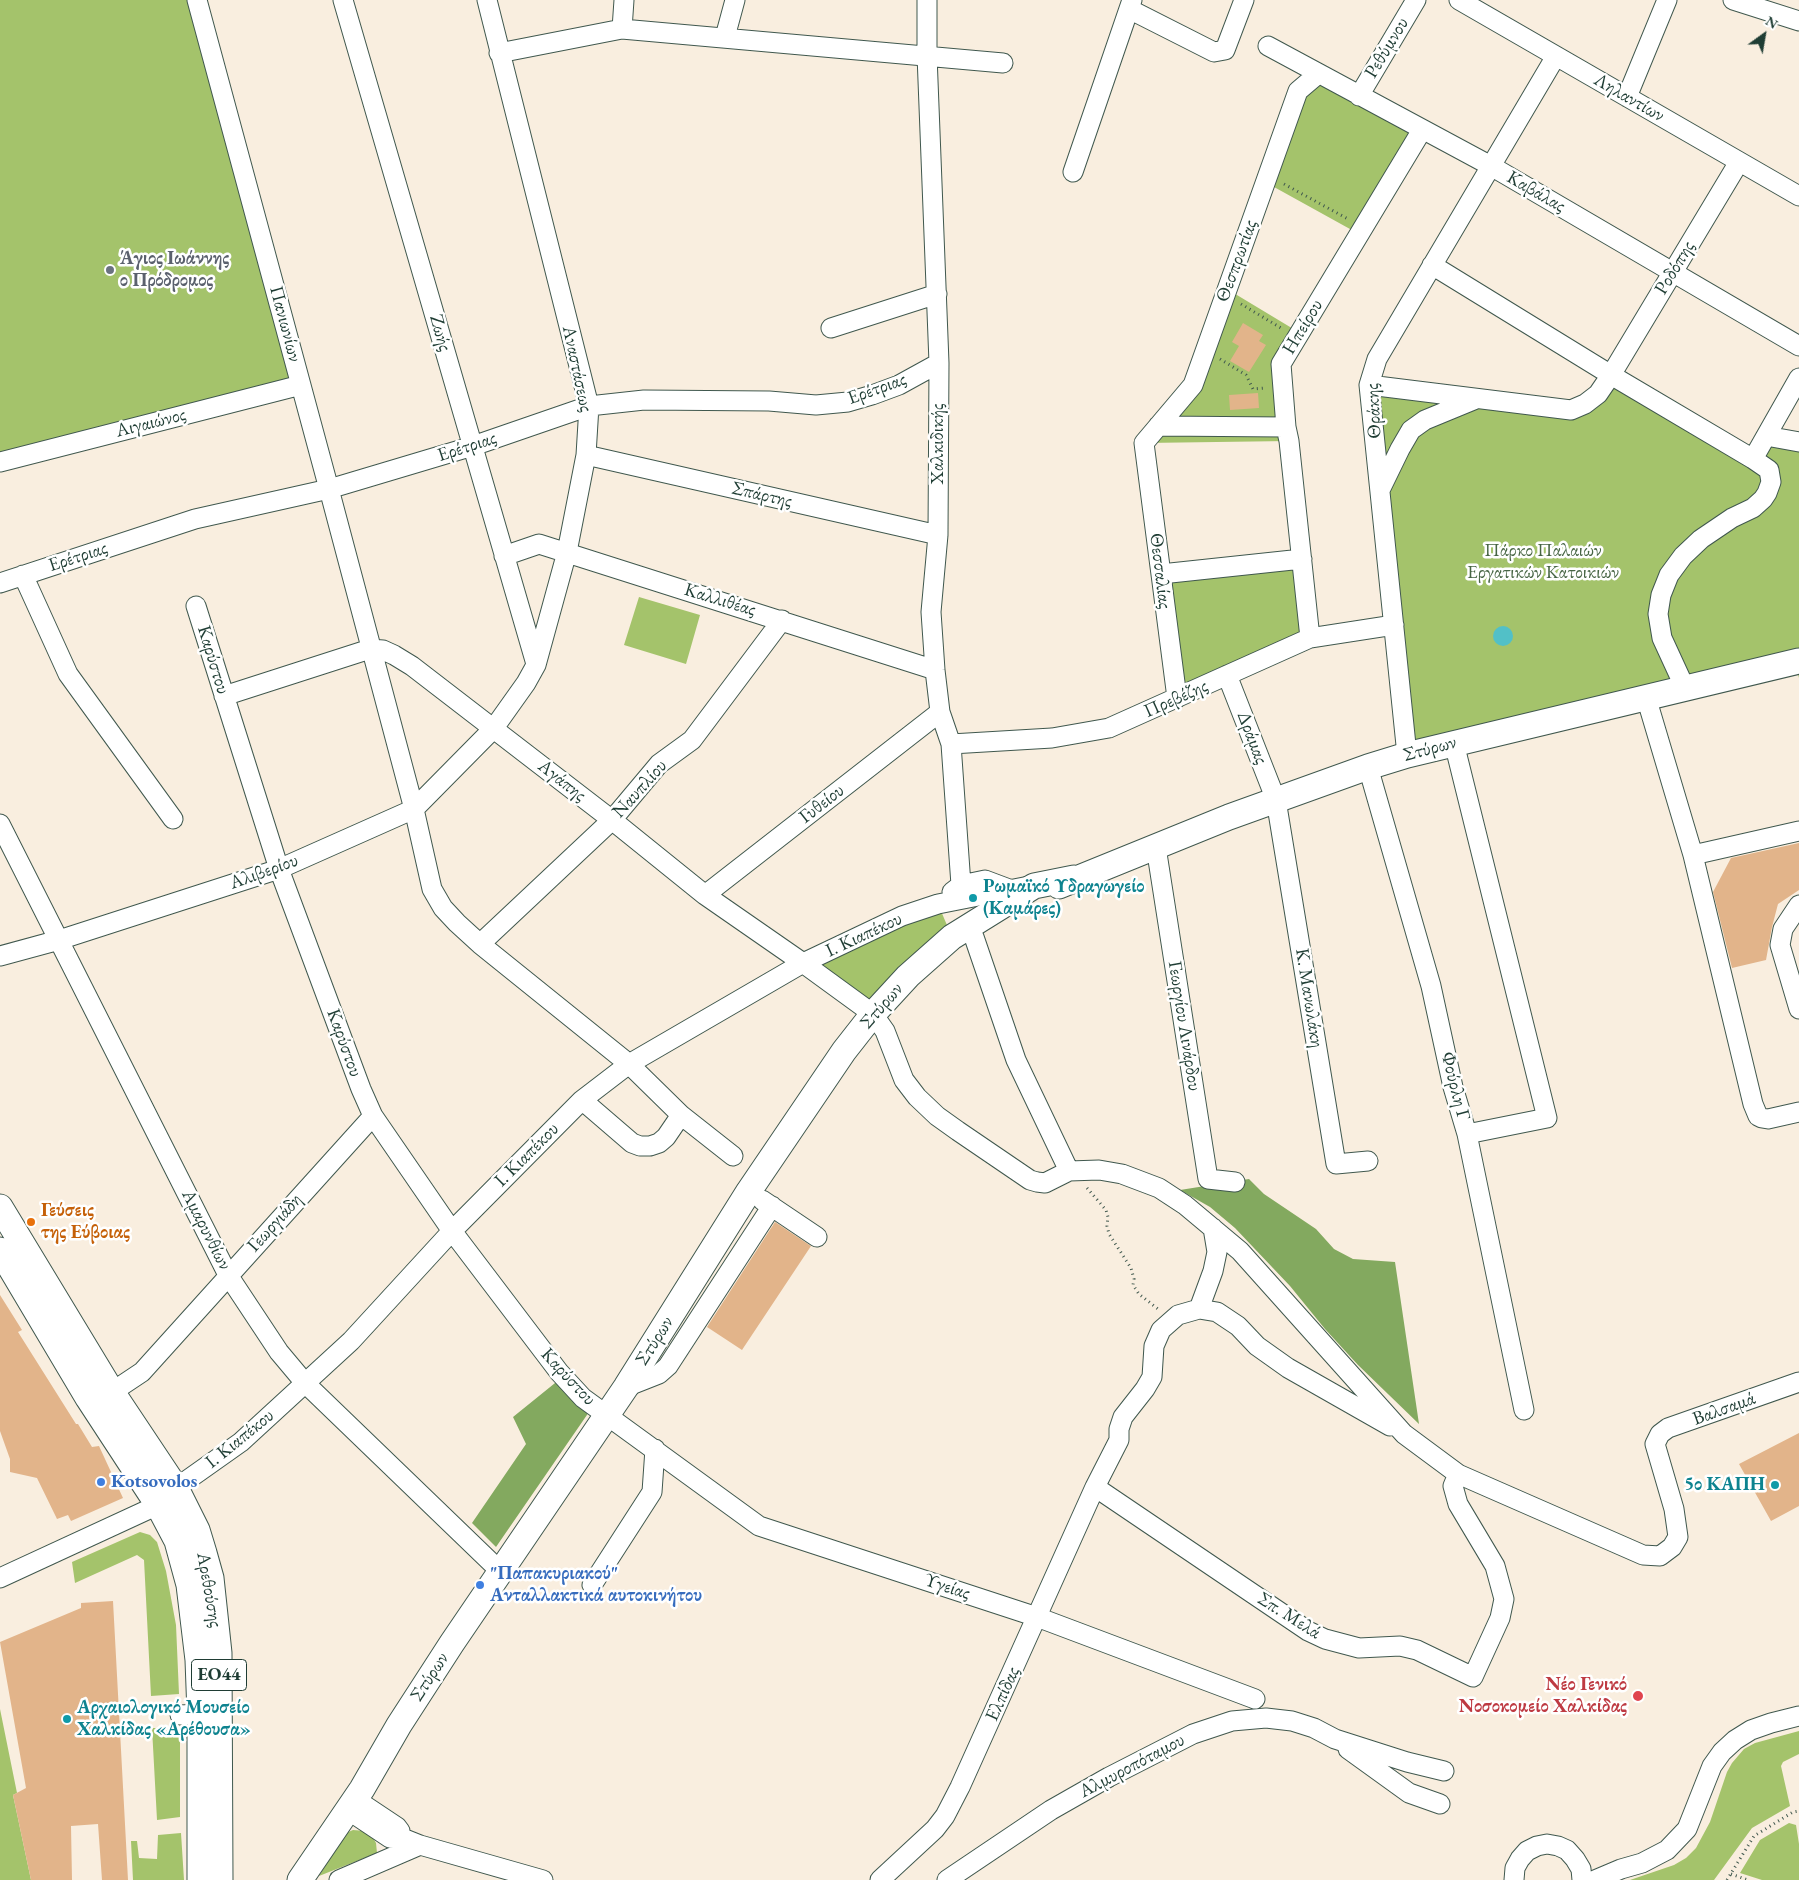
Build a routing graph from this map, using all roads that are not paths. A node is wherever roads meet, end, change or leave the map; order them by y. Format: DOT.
graph roads {
  1 [pos="197,0"];
  2 [pos="343,0"];
  3 [pos="487,0"];
  4 [pos="624,0"];
  5 [pos="735,0"];
  6 [pos="927,0"];
  7 [pos="1244,0"];
  8 [pos="1416,0"];
  9 [pos="1460,0"];
  10 [pos="1667,0"];
  11 [pos="1733,0"];
  12 [pos="1131,4"];
  13 [pos="1799,21"];
  14 [pos="622,29"];
  15 [pos="725,37"];
  16 [pos="1268,46"];
  17 [pos="499,53"];
  18 [pos="927,55"];
  19 [pos="1556,56"];
  20 [pos="1003,62"];
  21 [pos="1318,74"];
  22 [pos="1359,96"];
  23 [pos="1626,97"];
  24 [pos="1422,130"];
  25 [pos="1739,162"];
  26 [pos="1491,166"];
  27 [pos="1073,172"];
  28 [pos="1799,196"];
  29 [pos="1432,265"];
  30 [pos="1672,272"];
  31 [pos="937,294"];
  32 [pos="831,328"];
  33 [pos="1799,346"];
  34 [pos="939,363"];
  35 [pos="1611,375"];
  36 [pos="1799,378"];
  37 [pos="301,385"];
  38 [pos="1369,385"];
  39 [pos="1477,399"];
  40 [pos="589,406"];
  41 [pos="1158,426"];
  42 [pos="1286,427"];
  43 [pos="1766,436"];
  44 [pos="1799,442"];
  45 [pos="1144,443"];
  46 [pos="472,446"];
  47 [pos="586,455"];
  48 [pos="1753,459"];
  49 [pos="0,462"];
  50 [pos="330,489"];
  51 [pos="1380,489"];
  52 [pos="938,535"];
  53 [pos="567,552"];
  54 [pos="504,556"];
  55 [pos="1302,559"];
  56 [pos="1161,574"];
  57 [pos="23,575"];
  58 [pos="0,583"];
  59 [pos="196,606"];
  60 [pos="782,620"];
  61 [pos="1394,625"];
  62 [pos="1310,638"];
  63 [pos="370,649"];
  64 [pos="536,666"];
  65 [pos="1798,667"];
  66 [pos="935,670"];
  67 [pos="1228,675"];
  68 [pos="1685,688"];
  69 [pos="224,696"];
  70 [pos="1646,697"];
  71 [pos="1176,698"];
  72 [pos="940,712"];
  73 [pos="494,728"];
  74 [pos="1454,743"];
  75 [pos="951,744"];
  76 [pos="1407,755"];
  77 [pos="1368,767"];
  78 [pos="1276,800"];
  79 [pos="414,809"];
  80 [pos="173,819"];
  81 [pos="612,820"];
  82 [pos="0,824"];
  83 [pos="1799,831"];
  84 [pos="1156,847"];
  85 [pos="1693,855"];
  86 [pos="279,868"];
  87 [pos="1074,878"];
  88 [pos="961,885"];
  89 [pos="1034,886"];
  90 [pos="1009,889"];
  91 [pos="705,896"];
  92 [pos="938,904"];
  93 [pos="1799,905"];
  94 [pos="974,937"];
  95 [pos="59,940"];
  96 [pos="480,944"];
  97 [pos="0,956"];
  98 [pos="803,963"];
  99 [pos="921,964"];
  100 [pos="1799,1008"];
  101 [pos="873,1014"];
  102 [pos="629,1064"];
  103 [pos="582,1100"];
  104 [pos="1799,1112"];
  105 [pos="682,1115"];
  106 [pos="373,1116"];
  107 [pos="1467,1134"];
  108 [pos="733,1156"];
  109 [pos="1368,1160"];
  110 [pos="1078,1170"];
  111 [pos="1235,1182"];
  112 [pos="749,1191"];
  113 [pos="772,1206"];
  114 [pos="0,1207"];
  115 [pos="1213,1228"];
  116 [pos="452,1231"];
  117 [pos="817,1237"];
  118 [pos="0,1250"];
  119 [pos="228,1275"];
  120 [pos="1198,1309"];
  121 [pos="1799,1382"];
  122 [pos="306,1384"];
  123 [pos="626,1387"];
  124 [pos="112,1392"];
  125 [pos="1524,1410"];
  126 [pos="607,1416"];
  127 [pos="1404,1434"];
  128 [pos="655,1449"];
  129 [pos="1458,1474"];
  130 [pos="1096,1487"];
  131 [pos="167,1497"];
  132 [pos="500,1571"];
  133 [pos="0,1578"];
  134 [pos="592,1585"];
  135 [pos="1037,1617"];
  136 [pos="1254,1699"];
  137 [pos="1799,1716"];
  138 [pos="398,1726"];
  139 [pos="1335,1739"];
  140 [pos="1420,1765"];
  141 [pos="1444,1771"];
  142 [pos="1409,1793"];
  143 [pos="1440,1804"];
  144 [pos="351,1805"];
  145 [pos="412,1842"];
  146 [pos="1567,1850"];
  147 [pos="1620,1869"];
  148 [pos="342,1879"];
  149 [pos="200,1880"];
  150 [pos="220,1880"];
  151 [pos="285,1880"];
  152 [pos="300,1880"];
  153 [pos="543,1880"];
  154 [pos="880,1880"];
  155 [pos="947,1880"];
  156 [pos="1514,1880"];
  157 [pos="1582,1880"];
  158 [pos="1595,1880"];
  1 -- 37 [label="street, Πανιωνίων"];
  2 -- 46 [label="street, Ζωής"];
  3 -- 17 [label="street, Αναστάσεως"];
  4 -- 14 [label="street"];
  5 -- 15 [label="street"];
  6 -- 18 [label="street, Χαλκιδικής"];
  7 -- 12 [label="street"];
  8 -- 22 [label="street, Ρεθύμνου"];
  9 -- 19 [label="street, Ληλαντίων"];
  10 -- 23 [label="street"];
  11 -- 13 [label="street"];
  12 -- 27 [label="street"];
  14 -- 15 [label="street"];
  14 -- 17 [label="street"];
  15 -- 18 [label="street"];
  16 -- 21 [label="street, Καβάλας"];
  17 -- 40 [label="street, Αναστάσεως"];
  18 -- 20 [label="street"];
  18 -- 31 [label="street, Χαλκιδικής"];
  19 -- 23 [label="street, Ληλαντίων"];
  19 -- 26 [label="street, Θράκης"];
  21 -- 22 [label="street, Καβάλας"];
  21 -- 41 [label="street, Θεσπρωτίας"];
  22 -- 24 [label="street, Καβάλας"];
  23 -- 25 [label="street, Ληλαντίων"];
  24 -- 26 [label="street, Καβάλας"];
  24 -- 42 [label="street, Ηπείρου"];
  25 -- 28 [label="street, Ληλαντίων"];
  25 -- 30 [label="street, Ροδόπης"];
  26 -- 29 [label="street, Θράκης"];
  26 -- 30 [label="street, Καβάλας"];
  29 -- 35 [label="street"];
  29 -- 38 [label="street, Θράκης"];
  30 -- 33 [label="street, Καβάλας"];
  30 -- 35 [label="street, Ροδόπης"];
  31 -- 32 [label="street"];
  31 -- 34 [label="street, Χαλκιδικής"];
  34 -- 40 [label="street, Ερέτριας"];
  34 -- 52 [label="street, Χαλκιδικής"];
  35 -- 39 [label="street, Ροδόπης"];
  35 -- 48 [label="street"];
  36 -- 43 [label="street"];
  37 -- 49 [label="street, Αιγαιώνος"];
  37 -- 50 [label="street, Πανιωνίων"];
  38 -- 39 [label="street, Ροδόπης"];
  38 -- 51 [label="street, Θράκης"];
  39 -- 51 [label="street"];
  40 -- 46 [label="street, Ερέτριας"];
  40 -- 47 [label="street, Αναστάσεως"];
  41 -- 42 [label="street"];
  41 -- 45 [label="street, Θεσπρωτίας"];
  42 -- 55 [label="street, Ηπείρου"];
  43 -- 44 [label="street"];
  43 -- 48 [label="street"];
  45 -- 56 [label="street, Θεσσαλίας"];
  46 -- 50 [label="street, Ερέτριας"];
  46 -- 54 [label="street, Ζωής"];
  47 -- 52 [label="street, Σπάρτης"];
  47 -- 53 [label="street, Αναστάσεως"];
  48 -- 68 [label="street"];
  50 -- 57 [label="street, Ερέτριας"];
  50 -- 63 [label="street, Πανιωνίων"];
  51 -- 61 [label="street, Θράκης"];
  52 -- 66 [label="street, Χαλκιδικής"];
  53 -- 54 [label="street, Καλλιθέας"];
  53 -- 60 [label="street, Καλλιθέας"];
  53 -- 64 [label="street, Αναστάσεως"];
  54 -- 64 [label="street, Ζωής"];
  55 -- 56 [label="street"];
  55 -- 62 [label="street, Ηπείρου"];
  56 -- 71 [label="street, Θεσσαλίας"];
  57 -- 58 [label="street, Ερέτριας"];
  57 -- 80 [label="street"];
  59 -- 69 [label="street, Καρύστου"];
  60 -- 66 [label="street, Καλλιθέας"];
  60 -- 81 [label="street, Ναυπλίου"];
  61 -- 62 [label="street, Πρεβέζης"];
  61 -- 76 [label="street, Θράκης"];
  62 -- 67 [label="street, Πρεβέζης"];
  63 -- 69 [label="street, Αγάπης"];
  63 -- 73 [label="street, Αγάπης"];
  63 -- 79 [label="street, Πανιωνίων"];
  64 -- 73 [label="street, Αναστάσεως"];
  65 -- 68 [label="main road, Στύρων"];
  66 -- 72 [label="street, Χαλκιδικής"];
  67 -- 71 [label="street, Πρεβέζης"];
  67 -- 78 [label="street, Δράμας"];
  68 -- 70 [label="main road, Στύρων"];
  69 -- 86 [label="street, Καρύστου"];
  70 -- 74 [label="main road, Στύρων"];
  70 -- 85 [label="street"];
  71 -- 75 [label="street, Πρεβέζης"];
  72 -- 75 [label="street, Χαλκιδικής"];
  72 -- 91 [label="street, Γυθείου"];
  73 -- 79 [label="street, Αλιβερίου"];
  73 -- 81 [label="street, Αγάπης"];
  74 -- 76 [label="main road, Στύρων"];
  74 -- 107 [label="street"];
  75 -- 88 [label="street, Χαλκιδικής"];
  76 -- 77 [label="main road, Στύρων"];
  77 -- 78 [label="main road, Στύρων"];
  77 -- 107 [label="street, Φούρλη Γ"];
  78 -- 84 [label="main road, Στύρων"];
  78 -- 109 [label="street, Κ. Μανωλάκη"];
  79 -- 86 [label="street, Αλιβερίου"];
  79 -- 96 [label="street, Πανιωνίων"];
  81 -- 91 [label="street, Αγάπης"];
  81 -- 96 [label="street, Ναυπλίου"];
  82 -- 95 [label="street, Αμαρυνθίων"];
  83 -- 85 [label="street"];
  84 -- 87 [label="main road, Στύρων"];
  84 -- 111 [label="street, Γεωργίου Λινάρδου"];
  85 -- 104 [label="street"];
  86 -- 95 [label="street, Αλιβερίου"];
  86 -- 106 [label="street, Καρύστου"];
  87 -- 89 [label="main road, Στύρων"];
  87 -- 94 [label="main road, Στύρων"];
  88 -- 90 [label="street, Ι. Κιαπέκου"];
  88 -- 92 [label="street, Ι. Κιαπέκου"];
  89 -- 90 [label="street, Ι. Κιαπέκου"];
  89 -- 99 [label="main road, Στύρων"];
  90 -- 92 [label="street, Ι. Κιαπέκου"];
  91 -- 98 [label="street, Αγάπης"];
  92 -- 98 [label="street, Ι. Κιαπέκου"];
  93 -- 100 [label="street"];
  94 -- 99 [label="main road, Στύρων"];
  94 -- 110 [label="street"];
  95 -- 97 [label="street, Αλιβερίου"];
  95 -- 119 [label="street, Αμαρυνθίων"];
  96 -- 102 [label="street, Πανιωνίων"];
  98 -- 101 [label="street, Αγάπης"];
  98 -- 102 [label="street, Ι. Κιαπέκου"];
  99 -- 101 [label="main road, Στύρων"];
  101 -- 110 [label="street"];
  101 -- 112 [label="main road, Στύρων"];
  102 -- 103 [label="street, Ι. Κιαπέκου"];
  102 -- 105 [label="street, Πανιωνίων"];
  103 -- 105 [label="street"];
  103 -- 116 [label="street, Ι. Κιαπέκου"];
  105 -- 108 [label="street, Πανιωνίων"];
  106 -- 116 [label="street, Καρύστου"];
  106 -- 119 [label="street, Γεωργιάδη"];
  107 -- 125 [label="street, Φούρλη Γ"];
  110 -- 115 [label="street"];
  112 -- 113 [label="street"];
  112 -- 123 [label="main road, Στύρων"];
  113 -- 117 [label="street"];
  113 -- 123 [label="street"];
  114 -- 124 [label="main road, Αρεθούσης / ΕΟ44"];
  115 -- 120 [label="street"];
  115 -- 127 [label="street"];
  116 -- 122 [label="street, Ι. Κιαπέκου"];
  116 -- 126 [label="street, Καρύστου"];
  118 -- 131 [label="main road, Αρεθούσης / ΕΟ44"];
  119 -- 122 [label="street, Αμαρυνθίων"];
  119 -- 124 [label="street, Γεωργιάδη"];
  120 -- 127 [label="street"];
  120 -- 130 [label="street, Ελπίδας"];
  121 -- 129 [label="street, Βαλσαμά"];
  122 -- 131 [label="street, Ι. Κιαπέκου"];
  122 -- 132 [label="street, Αμαρυνθίων"];
  123 -- 126 [label="main road, Στύρων"];
  124 -- 131 [label="main road, Αρεθούσης / ΕΟ44"];
  126 -- 128 [label="street, Καρύστου"];
  126 -- 132 [label="main road, Στύρων"];
  127 -- 129 [label="street"];
  128 -- 134 [label="street"];
  128 -- 135 [label="street, Υγείας"];
  129 -- 130 [label="street, Σπ. Μελά"];
  130 -- 135 [label="street, Ελπίδας"];
  131 -- 133 [label="street, Ι. Κιαπέκου"];
  131 -- 149 [label="main road, Αρεθούσης / ΕΟ44"];
  131 -- 150 [label="main road, Αρεθούσης / ΕΟ44"];
  132 -- 138 [label="main road, Στύρων"];
  135 -- 136 [label="street, Υγείας"];
  135 -- 154 [label="street, Ελπίδας"];
  137 -- 147 [label="street"];
  138 -- 144 [label="main road, Στύρων"];
  138 -- 151 [label="main road, Στύρων"];
  139 -- 140 [label="street"];
  139 -- 142 [label="street"];
  139 -- 155 [label="street, Αλμυροπόταμου"];
  140 -- 141 [label="street"];
  140 -- 142 [label="street"];
  142 -- 143 [label="street"];
  144 -- 145 [label="street"];
  144 -- 152 [label="main road, Στύρων"];
  145 -- 148 [label="street"];
  145 -- 153 [label="street"];
  146 -- 147 [label="street"];
  146 -- 156 [label="street"];
  146 -- 157 [label="street"];
  147 -- 158 [label="street"];
}
